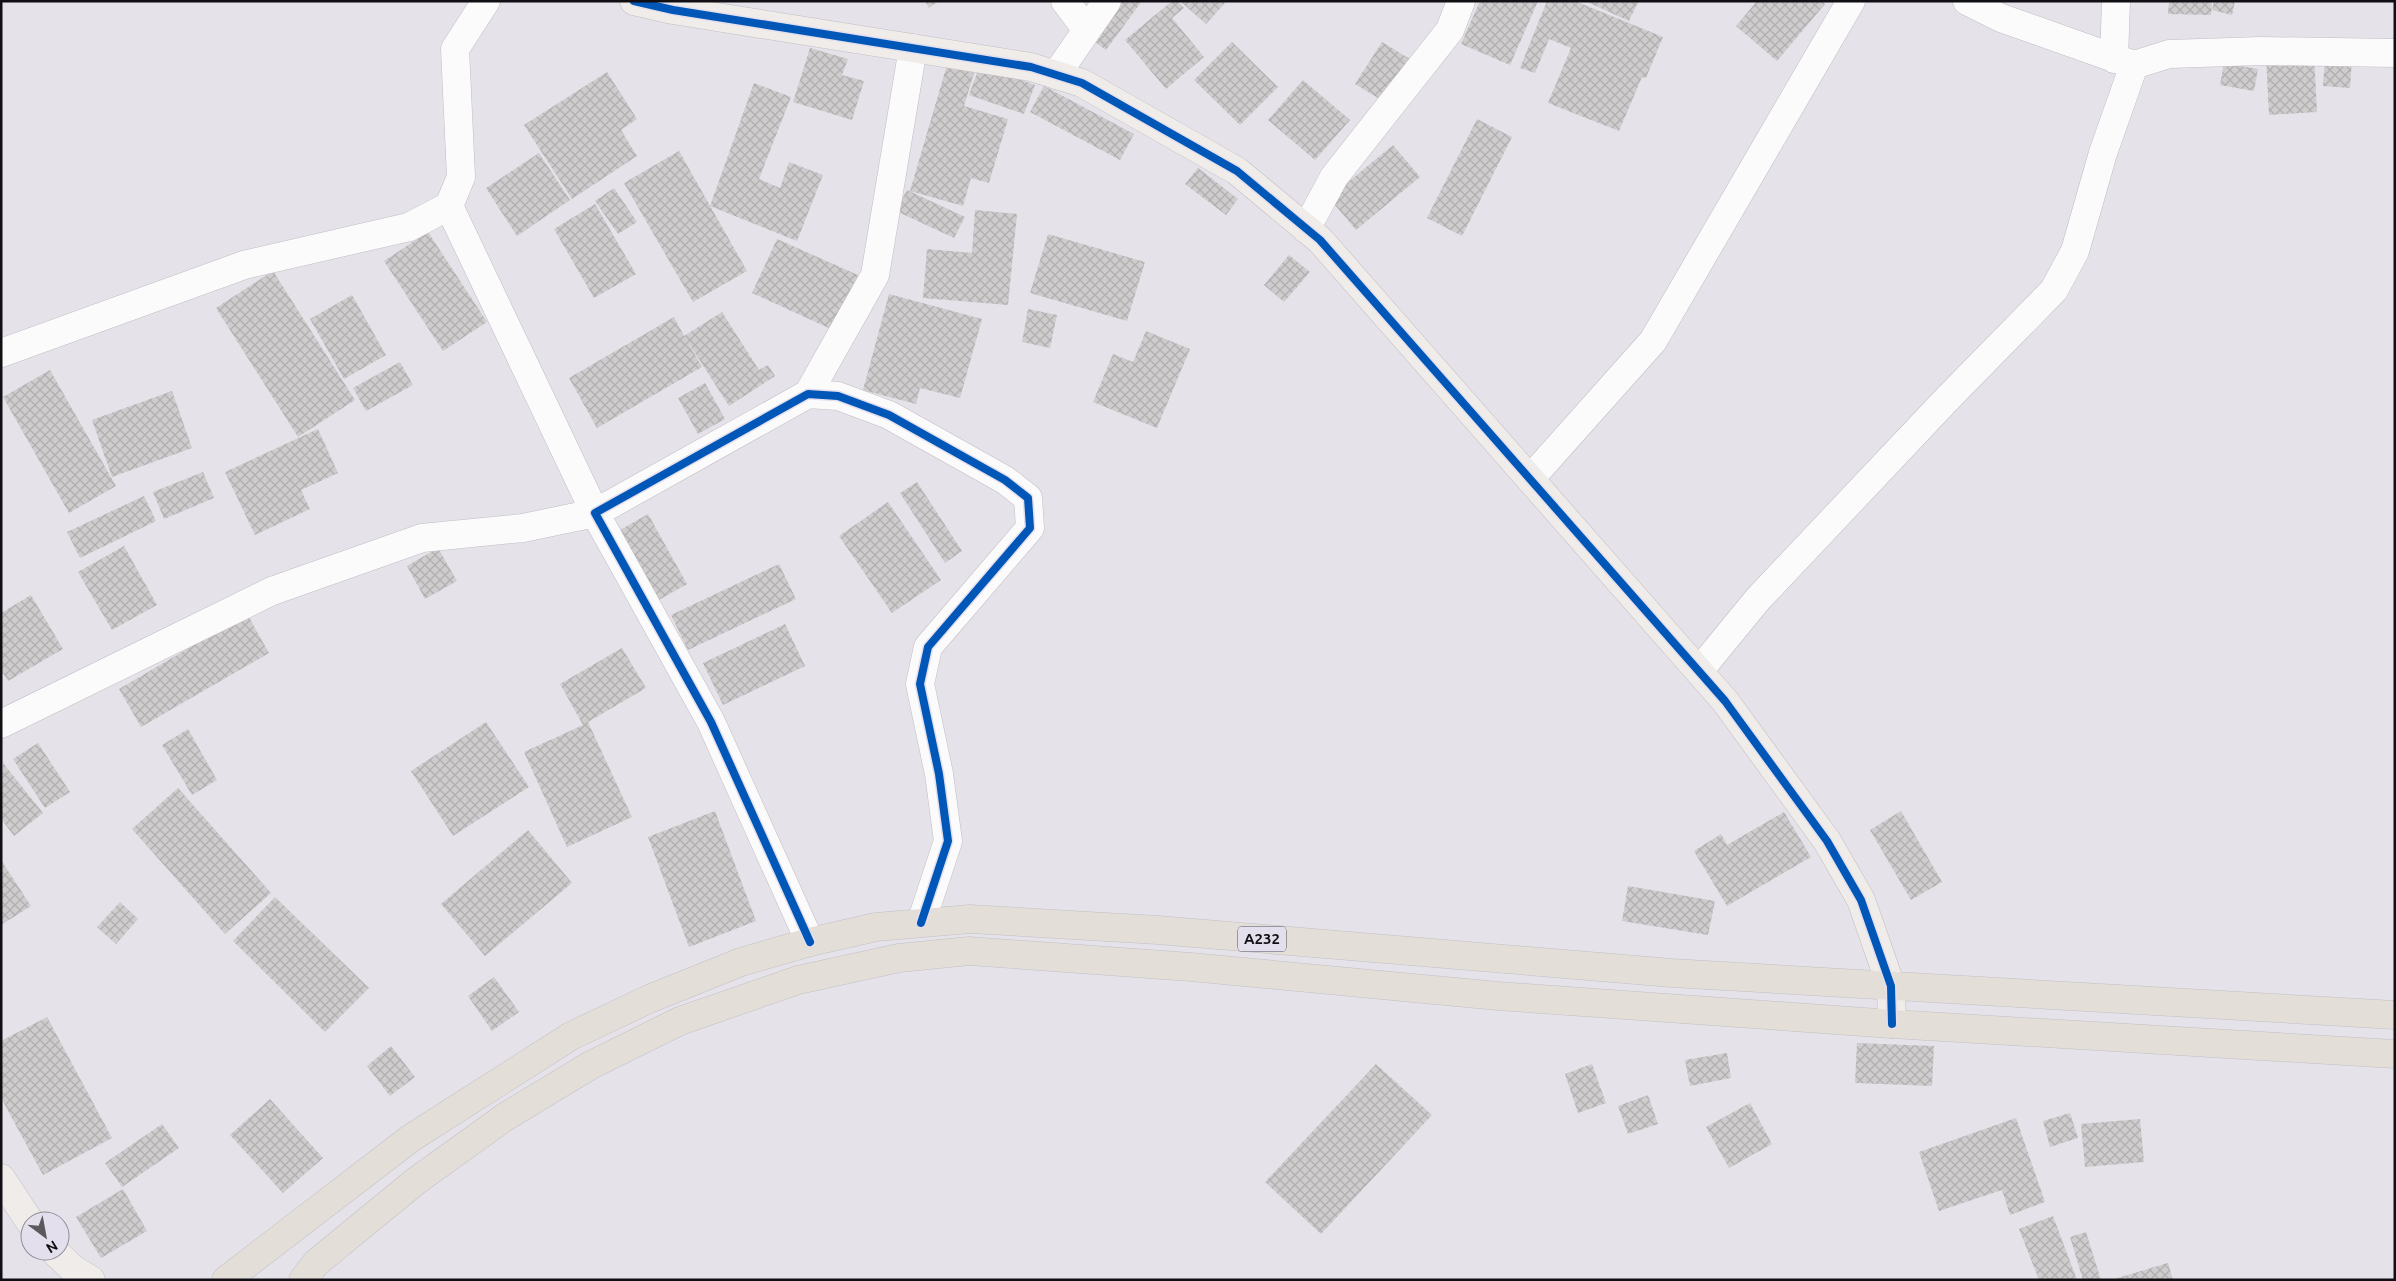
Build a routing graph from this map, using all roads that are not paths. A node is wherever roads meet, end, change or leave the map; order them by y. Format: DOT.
graph roads {
  1 [pos="486,1"];
  2 [pos="634,1"];
  3 [pos="1065,1"];
  4 [pos="1107,1"];
  5 [pos="1461,1"];
  6 [pos="1851,1"];
  7 [pos="1967,1"];
  8 [pos="2116,1"];
  9 [pos="1087,30"];
  10 [pos="913,48"];
  11 [pos="2395,53"];
  12 [pos="2124,62"];
  13 [pos="1056,76"];
  14 [pos="448,206"];
  15 [pos="1306,229"];
  16 [pos="1,353"];
  17 [pos="808,394"];
  18 [pos="1530,479"];
  19 [pos="595,514"];
  20 [pos="1699,671"];
  21 [pos="1,724"];
  22 [pos="921,923"];
  23 [pos="810,942"];
  24 [pos="1891,986"];
  25 [pos="2395,1015"];
  26 [pos="1892,1024"];
  27 [pos="2395,1054"];
  28 [pos="1,1178"];
  29 [pos="23,1211"];
  30 [pos="51,1261"];
  31 [pos="65,1261"];
  32 [pos="60,1280"];
  33 [pos="92,1280"];
  34 [pos="226,1280"];
  35 [pos="303,1280"];
  1 -- 14 [label="street"];
  2 -- 10 [label="street"];
  3 -- 9 [label="street"];
  4 -- 9 [label="street"];
  5 -- 15 [label="street"];
  6 -- 18 [label="street"];
  7 -- 12 [label="street"];
  8 -- 12 [label="street"];
  9 -- 13 [label="street"];
  10 -- 13 [label="street"];
  10 -- 17 [label="street"];
  11 -- 12 [label="street"];
  12 -- 20 [label="street"];
  13 -- 15 [label="street"];
  14 -- 16 [label="street"];
  14 -- 19 [label="street"];
  15 -- 18 [label="street"];
  17 -- 19 [label="street"];
  17 -- 22 [label="street"];
  18 -- 20 [label="street"];
  19 -- 21 [label="street"];
  19 -- 23 [label="street"];
  20 -- 24 [label="street"];
  22 -- 23 [label="main road, A232"];
  22 -- 24 [label="main road, A232"];
  23 -- 34 [label="main road, A232"];
  24 -- 25 [label="main road, A232"];
  24 -- 26 [label="street"];
  26 -- 27 [label="main road, A232"];
  26 -- 35 [label="main road, A232"];
  28 -- 29 [label="street"];
  30 -- 32 [label="street"];
  31 -- 33 [label="street"];
}
